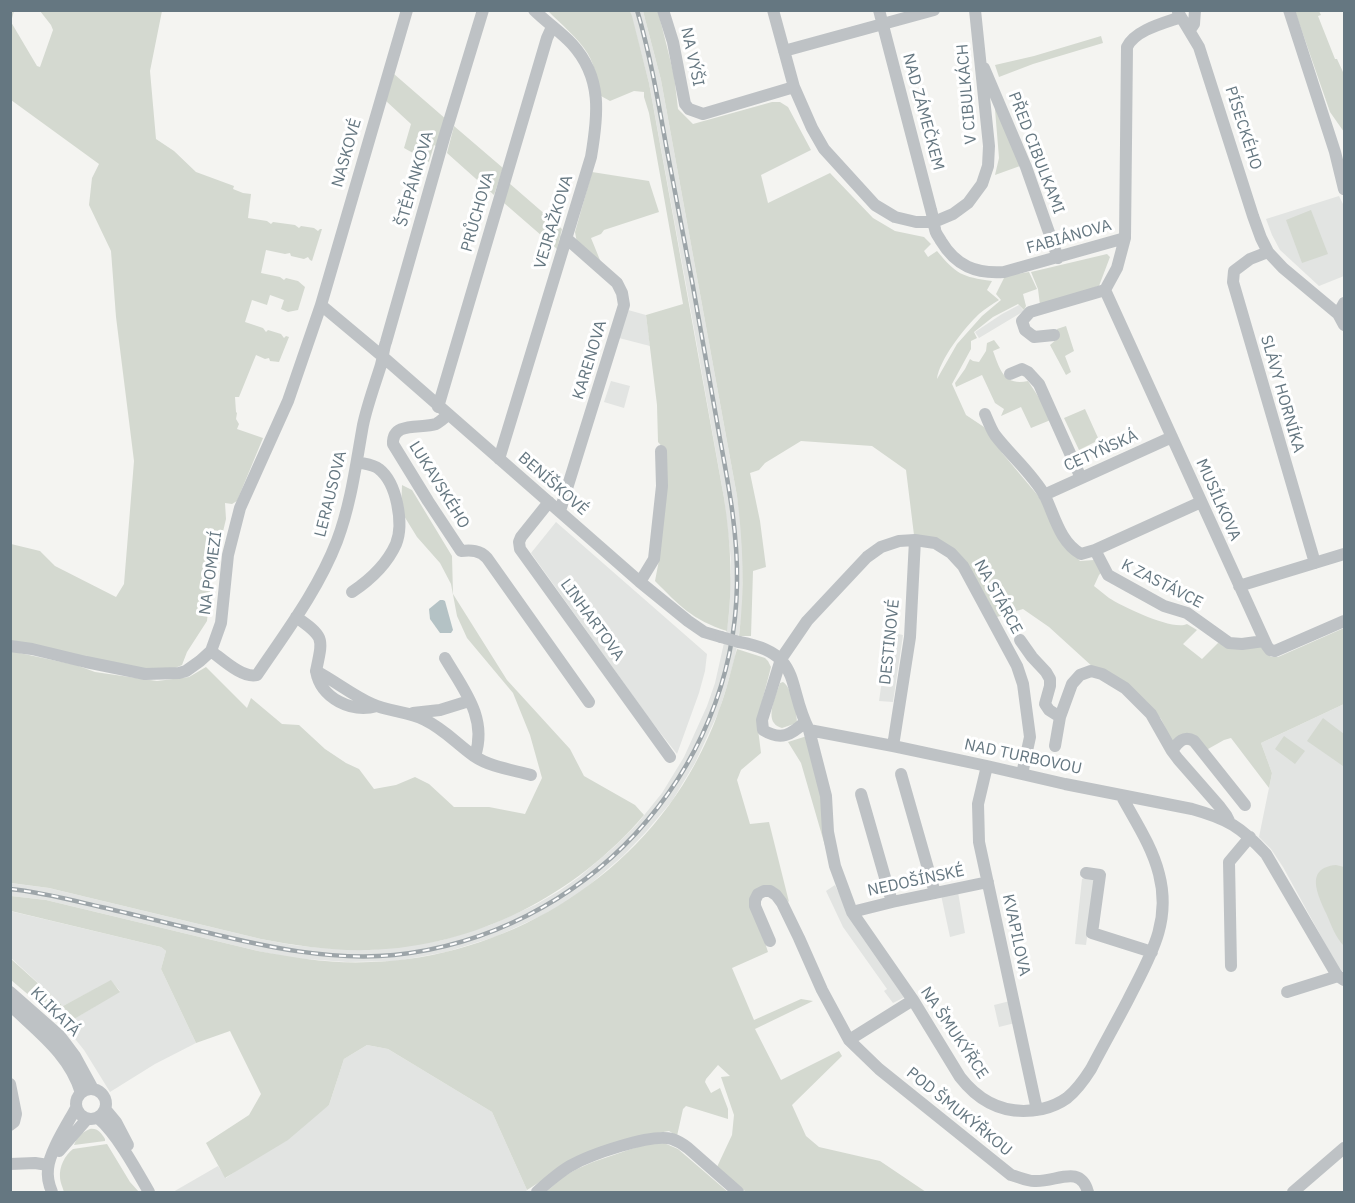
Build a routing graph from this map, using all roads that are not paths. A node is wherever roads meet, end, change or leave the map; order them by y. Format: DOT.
graph roads {
  1 [pos="407,10"];
  2 [pos="483,10"];
  3 [pos="534,10"];
  4 [pos="663,10"];
  5 [pos="773,10"];
  6 [pos="879,10"];
  7 [pos="934,10"];
  8 [pos="975,10"];
  9 [pos="1195,10"];
  10 [pos="1289,10"];
  11 [pos="1179,14"];
  12 [pos="882,25"];
  13 [pos="552,27"];
  14 [pos="1190,30"];
  15 [pos="784,51"];
  16 [pos="981,62"];
  17 [pos="794,87"];
  18 [pos="1340,152"];
  19 [pos="1344,189"];
  20 [pos="934,222"];
  21 [pos="566,238"];
  22 [pos="1125,238"];
  23 [pos="1268,252"];
  24 [pos="1058,258"];
  25 [pos="1105,290"];
  26 [pos="321,305"];
  27 [pos="1342,314"];
  28 [pos="1054,335"];
  29 [pos="382,356"];
  30 [pos="1010,374"];
  31 [pos="443,411"];
  32 [pos="985,414"];
  33 [pos="1172,437"];
  34 [pos="661,451"];
  35 [pos="499,459"];
  36 [pos="357,462"];
  37 [pos="1082,478"];
  38 [pos="1044,495"];
  39 [pos="549,502"];
  40 [pos="1201,502"];
  41 [pos="560,511"];
  42 [pos="915,540"];
  43 [pos="1095,550"];
  44 [pos="1344,554"];
  45 [pos="1315,563"];
  46 [pos="640,582"];
  47 [pos="1239,586"];
  48 [pos="352,592"];
  49 [pos="296,617"];
  50 [pos="1344,621"];
  51 [pos="1020,640"];
  52 [pos="1264,641"];
  53 [pos="10,646"];
  54 [pos="211,651"];
  55 [pos="444,658"];
  56 [pos="781,659"];
  57 [pos="469,701"];
  58 [pos="589,702"];
  59 [pos="411,713"];
  60 [pos="1060,717"];
  61 [pos="807,726"];
  62 [pos="893,746"];
  63 [pos="1054,746"];
  64 [pos="1172,751"];
  65 [pos="475,756"];
  66 [pos="670,757"];
  67 [pos="987,766"];
  68 [pos="901,774"];
  69 [pos="1022,774"];
  70 [pos="531,775"];
  71 [pos="861,794"];
  72 [pos="1121,795"];
  73 [pos="1245,805"];
  74 [pos="1229,821"];
  75 [pos="1250,837"];
  76 [pos="1086,873"];
  77 [pos="988,882"];
  78 [pos="935,893"];
  79 [pos="892,902"];
  80 [pos="852,912"];
  81 [pos="770,940"];
  82 [pos="1152,952"];
  83 [pos="1231,966"];
  84 [pos="1341,978"];
  85 [pos="10,992"];
  86 [pos="1287,992"];
  87 [pos="913,1000"];
  88 [pos="10,1005"];
  89 [pos="849,1040"];
  90 [pos="10,1084"];
  91 [pos="87,1091"];
  92 [pos="76,1108"];
  93 [pos="1037,1110"];
  94 [pos="97,1116"];
  95 [pos="10,1125"];
  96 [pos="1344,1148"];
  97 [pos="10,1164"];
  98 [pos="48,1164"];
  99 [pos="52,1192"];
  100 [pos="149,1192"];
  101 [pos="537,1192"];
  102 [pos="738,1192"];
  103 [pos="1088,1192"];
  104 [pos="1293,1192"];
  1 -- 26 [label="street, NASKOVÉ"];
  2 -- 29 [label="street, ŠTĚPÁNKOVA"];
  3 -- 13 [label="street, VEJRAŽKOVA"];
  4 -- 17 [label="street, NA VÝŠI"];
  5 -- 15 [label="street"];
  6 -- 12 [label="street, NAD ZÁMEČKEM"];
  7 -- 12 [label="street"];
  8 -- 16 [label="street, V CIBULKÁCH"];
  9 -- 14 [label="street"];
  10 -- 18 [label="street"];
  11 -- 14 [label="street, PÍSECKÉHO"];
  11 -- 22 [label="street"];
  12 -- 15 [label="street"];
  12 -- 20 [label="street, NAD ZÁMEČKEM"];
  13 -- 21 [label="street, VEJRAŽKOVA"];
  13 -- 31 [label="street, PRŮCHOVA"];
  14 -- 23 [label="street, PÍSECKÉHO"];
  15 -- 17 [label="street"];
  16 -- 20 [label="street, V CIBULKÁCH"];
  16 -- 24 [label="street, PŘED CIBULKAMI"];
  17 -- 20 [label="street"];
  18 -- 19 [label="street"];
  20 -- 24 [label="street, FABIÁNOVA"];
  21 -- 35 [label="street, VEJRAŽKOVA"];
  21 -- 41 [label="street, KARENOVA"];
  22 -- 24 [label="street, FABIÁNOVA"];
  22 -- 25 [label="street, FABIÁNOVA"];
  23 -- 27 [label="street"];
  23 -- 45 [label="street, SLÁVY HORNÍKA"];
  25 -- 28 [label="street"];
  25 -- 33 [label="street, MUSÍLKOVA"];
  26 -- 29 [label="street, BENÍŠKOVÉ"];
  26 -- 54 [label="street, NA POMEZÍ"];
  29 -- 31 [label="street, BENÍŠKOVÉ"];
  29 -- 36 [label="street, LERAUSOVA"];
  30 -- 37 [label="street"];
  31 -- 35 [label="street, BENÍŠKOVÉ"];
  31 -- 58 [label="street, LUKAVSKÉHO"];
  32 -- 38 [label="street"];
  33 -- 37 [label="street, CETYŇSKÁ"];
  33 -- 40 [label="street, MUSÍLKOVA"];
  34 -- 46 [label="street"];
  35 -- 39 [label="street, BENÍŠKOVÉ"];
  36 -- 48 [label="street"];
  36 -- 49 [label="street, LERAUSOVA"];
  37 -- 38 [label="street, CETYŇSKÁ"];
  38 -- 43 [label="street"];
  39 -- 41 [label="street, BENÍŠKOVÉ"];
  39 -- 66 [label="street, LINHARTOVA"];
  40 -- 43 [label="street"];
  40 -- 47 [label="street, MUSÍLKOVA"];
  41 -- 46 [label="street, BENÍŠKOVÉ"];
  42 -- 56 [label="street, NA STÁRCE"];
  42 -- 62 [label="street, DESTINOVÉ"];
  42 -- 69 [label="street, NA STÁRCE"];
  43 -- 52 [label="street, K ZASTÁVCE"];
  44 -- 45 [label="street"];
  45 -- 47 [label="street"];
  46 -- 56 [label="street, BENÍŠKOVÉ, bridge"];
  47 -- 52 [label="street, MUSÍLKOVA"];
  49 -- 54 [label="street, LERAUSOVA"];
  49 -- 59 [label="street"];
  50 -- 52 [label="street"];
  51 -- 60 [label="street, NA STÁRCE"];
  53 -- 54 [label="street"];
  55 -- 57 [label="street"];
  56 -- 61 [label="street, NA ŠMUKÝŘCE"];
  56 -- 61 [label="street"];
  57 -- 59 [label="street"];
  57 -- 65 [label="street"];
  59 -- 65 [label="street"];
  60 -- 63 [label="street"];
  60 -- 64 [label="street, NAD TURBOVOU"];
  61 -- 62 [label="street, NAD TURBOVOU"];
  61 -- 80 [label="street, NA ŠMUKÝŘCE"];
  62 -- 67 [label="street, NAD TURBOVOU"];
  64 -- 73 [label="street"];
  64 -- 74 [label="street, NAD TURBOVOU"];
  65 -- 70 [label="street"];
  67 -- 69 [label="street, NAD TURBOVOU"];
  67 -- 77 [label="street, KVAPILOVA"];
  68 -- 78 [label="street"];
  69 -- 72 [label="street, NAD TURBOVOU"];
  71 -- 79 [label="street"];
  72 -- 74 [label="street, NAD TURBOVOU"];
  72 -- 82 [label="street, NA ŠMUKÝŘCE"];
  74 -- 75 [label="street, NAD TURBOVOU"];
  75 -- 83 [label="street"];
  75 -- 84 [label="street, NAD TURBOVOU"];
  76 -- 82 [label="street"];
  77 -- 78 [label="street, NEDOŠÍNSKÉ"];
  77 -- 93 [label="street, KVAPILOVA"];
  78 -- 79 [label="street, NEDOŠÍNSKÉ"];
  79 -- 80 [label="street, NEDOŠÍNSKÉ"];
  80 -- 87 [label="street, NA ŠMUKÝŘCE"];
  81 -- 89 [label="street, POD ŠMUKÝŘKOU"];
  82 -- 93 [label="street, NA ŠMUKÝŘCE"];
  84 -- 86 [label="street"];
  85 -- 91 [label="street, KLIKATÁ"];
  87 -- 89 [label="street"];
  87 -- 93 [label="street, NA ŠMUKÝŘCE"];
  88 -- 91 [label="street, KLIKATÁ"];
  89 -- 103 [label="street, POD ŠMUKÝŘKOU"];
  90 -- 95 [label="street"];
  91 -- 92 [label="street"];
  91 -- 94 [label="street"];
  92 -- 94 [label="street"];
  92 -- 98 [label="street"];
  94 -- 98 [label="street"];
  94 -- 100 [label="street"];
  96 -- 104 [label="street"];
  97 -- 98 [label="street"];
  98 -- 99 [label="street"];
  101 -- 102 [label="street"];
}
